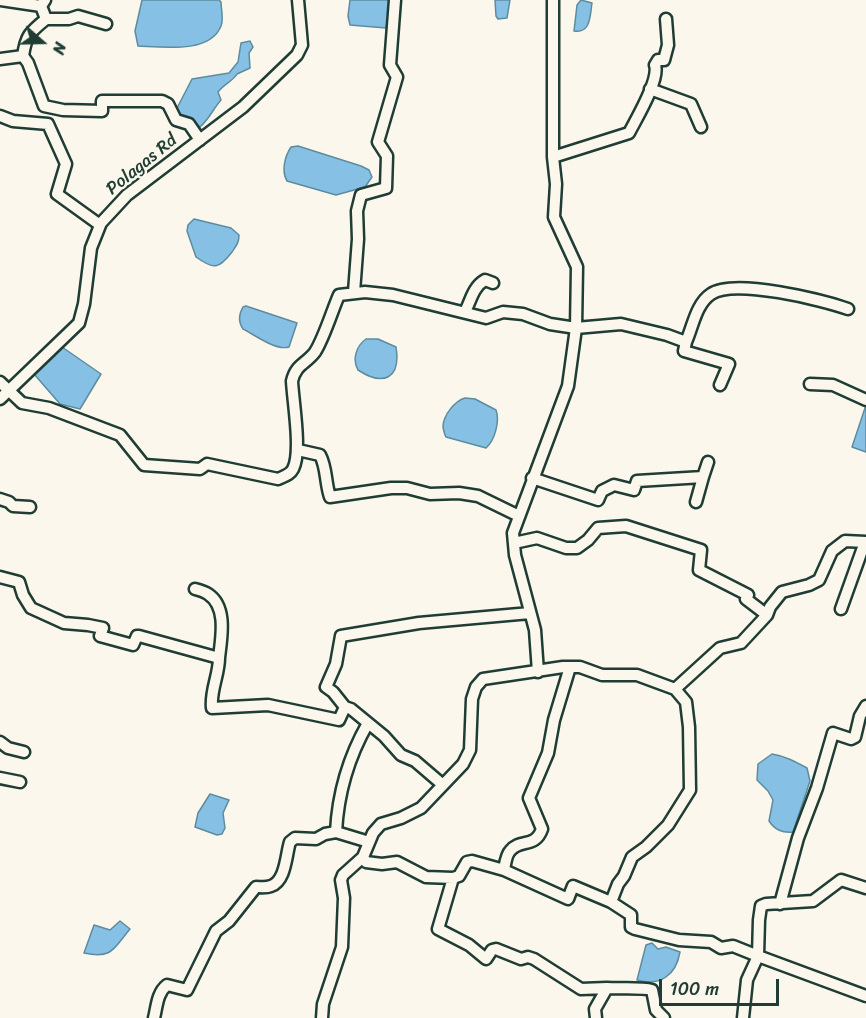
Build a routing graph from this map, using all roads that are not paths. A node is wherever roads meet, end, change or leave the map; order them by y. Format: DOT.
graph roads {
  1 [pos="0,0"];
  2 [pos="298,0"];
  3 [pos="394,0"];
  4 [pos="553,0"];
  5 [pos="43,3"];
  6 [pos="46,19"];
  7 [pos="666,19"];
  8 [pos="106,24"];
  9 [pos="22,56"];
  10 [pos="0,59"];
  11 [pos="650,89"];
  12 [pos="0,116"];
  13 [pos="701,127"];
  14 [pos="200,140"];
  15 [pos="554,157"];
  16 [pos="100,225"];
  17 [pos="493,283"];
  18 [pos="354,292"];
  19 [pos="848,309"];
  20 [pos="465,312"];
  21 [pos="576,328"];
  22 [pos="686,342"];
  23 [pos="0,382"];
  24 [pos="810,384"];
  25 [pos="720,385"];
  26 [pos="4,396"];
  27 [pos="866,400"];
  28 [pos="298,450"];
  29 [pos="708,462"];
  30 [pos="703,477"];
  31 [pos="532,478"];
  32 [pos="0,499"];
  33 [pos="696,502"];
  34 [pos="30,507"];
  35 [pos="519,516"];
  36 [pos="865,542"];
  37 [pos="514,543"];
  38 [pos="0,577"];
  39 [pos="195,589"];
  40 [pos="841,609"];
  41 [pos="530,613"];
  42 [pos="767,615"];
  43 [pos="219,658"];
  44 [pos="570,667"];
  45 [pos="538,672"];
  46 [pos="675,689"];
  47 [pos="866,706"];
  48 [pos="345,708"];
  49 [pos="368,723"];
  50 [pos="0,742"];
  51 [pos="24,752"];
  52 [pos="0,778"];
  53 [pos="20,782"];
  54 [pos="443,785"];
  55 [pos="336,832"];
  56 [pos="369,842"];
  57 [pos="363,857"];
  58 [pos="504,870"];
  59 [pos="453,878"];
  60 [pos="866,888"];
  61 [pos="611,902"];
  62 [pos="780,904"];
  63 [pos="758,956"];
  64 [pos="607,988"];
  65 [pos="866,996"];
  66 [pos="154,1018"];
  67 [pos="322,1018"];
  68 [pos="597,1018"];
  69 [pos="664,1018"];
  70 [pos="742,1018"];
  1 -- 5 [label="street"];
  2 -- 14 [label="street, Polagas Rd"];
  3 -- 18 [label="street"];
  4 -- 15 [label="street"];
  5 -- 6 [label="street"];
  6 -- 8 [label="street"];
  6 -- 9 [label="street"];
  7 -- 11 [label="street"];
  9 -- 10 [label="street"];
  9 -- 14 [label="street"];
  11 -- 13 [label="street"];
  11 -- 15 [label="street"];
  12 -- 16 [label="street"];
  14 -- 16 [label="street, Polagas Rd"];
  15 -- 21 [label="street"];
  16 -- 26 [label="street, Polagas Rd"];
  17 -- 20 [label="street"];
  18 -- 20 [label="street"];
  18 -- 28 [label="street"];
  19 -- 22 [label="street"];
  20 -- 21 [label="street"];
  21 -- 22 [label="street"];
  21 -- 31 [label="street"];
  22 -- 25 [label="street"];
  23 -- 26 [label="street"];
  24 -- 27 [label="street"];
  26 -- 28 [label="street"];
  28 -- 35 [label="street"];
  29 -- 30 [label="street"];
  30 -- 31 [label="street"];
  30 -- 33 [label="street"];
  31 -- 35 [label="street"];
  32 -- 34 [label="street"];
  35 -- 37 [label="street"];
  36 -- 40 [label="street"];
  36 -- 42 [label="street"];
  37 -- 41 [label="street"];
  37 -- 42 [label="street"];
  38 -- 43 [label="street"];
  39 -- 43 [label="street"];
  41 -- 45 [label="street"];
  41 -- 48 [label="street"];
  42 -- 46 [label="street"];
  43 -- 48 [label="street"];
  44 -- 45 [label="street"];
  44 -- 46 [label="street"];
  44 -- 58 [label="street"];
  45 -- 54 [label="street"];
  46 -- 61 [label="street"];
  47 -- 62 [label="street"];
  48 -- 49 [label="street"];
  49 -- 54 [label="street"];
  49 -- 55 [label="street"];
  50 -- 51 [label="street"];
  52 -- 53 [label="street"];
  54 -- 56 [label="street"];
  55 -- 56 [label="street"];
  55 -- 66 [label="street"];
  56 -- 57 [label="street"];
  57 -- 59 [label="street"];
  57 -- 67 [label="street"];
  58 -- 59 [label="street"];
  58 -- 61 [label="street"];
  59 -- 64 [label="street"];
  60 -- 62 [label="street"];
  61 -- 63 [label="street"];
  62 -- 63 [label="street"];
  63 -- 65 [label="street"];
  63 -- 70 [label="street"];
  64 -- 68 [label="street"];
  64 -- 69 [label="street"];
}
